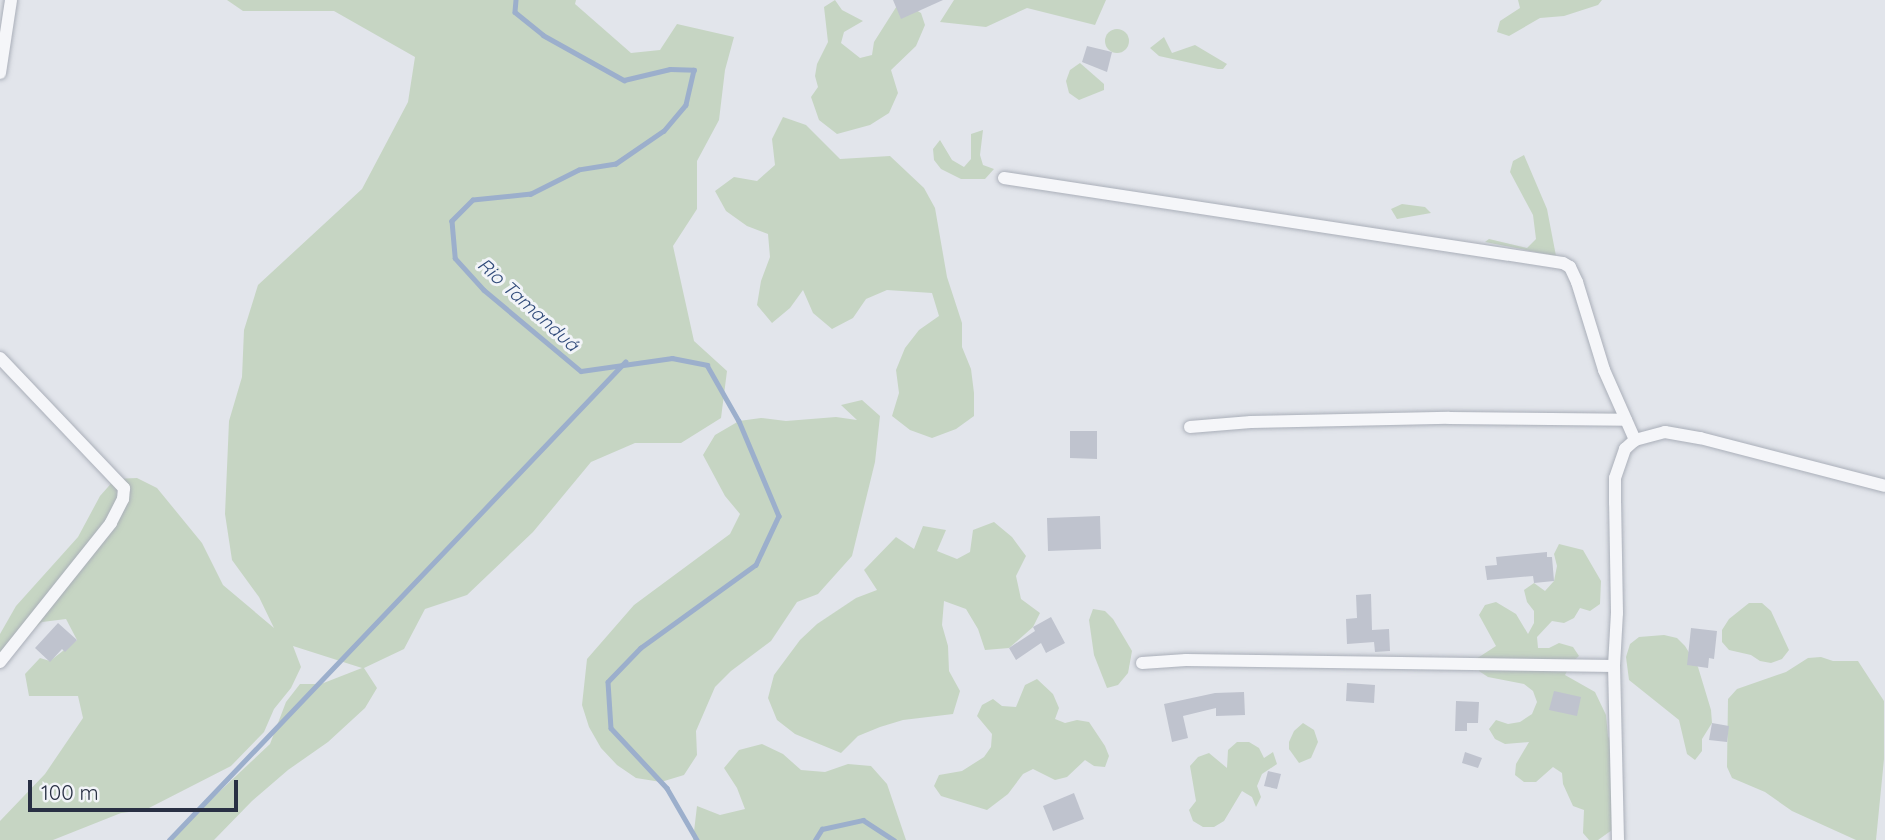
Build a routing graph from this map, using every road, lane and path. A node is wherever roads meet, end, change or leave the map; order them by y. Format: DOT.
graph roads {
  1 [pos="11,0"];
  2 [pos="0,73"];
  3 [pos="1004,178"];
  4 [pos="0,358"];
  5 [pos="1626,420"];
  6 [pos="1190,427"];
  7 [pos="1635,440"];
  8 [pos="1885,486"];
  9 [pos="0,662"];
  10 [pos="1142,663"];
  11 [pos="1614,666"];
  12 [pos="1618,840"];
  1 -- 2 [label="street"];
  3 -- 5 [label="street"];
  4 -- 9 [label="street"];
  5 -- 6 [label="street"];
  5 -- 7 [label="street"];
  7 -- 8 [label="street"];
  7 -- 11 [label="street"];
  10 -- 11 [label="street"];
  11 -- 12 [label="street"];
}
